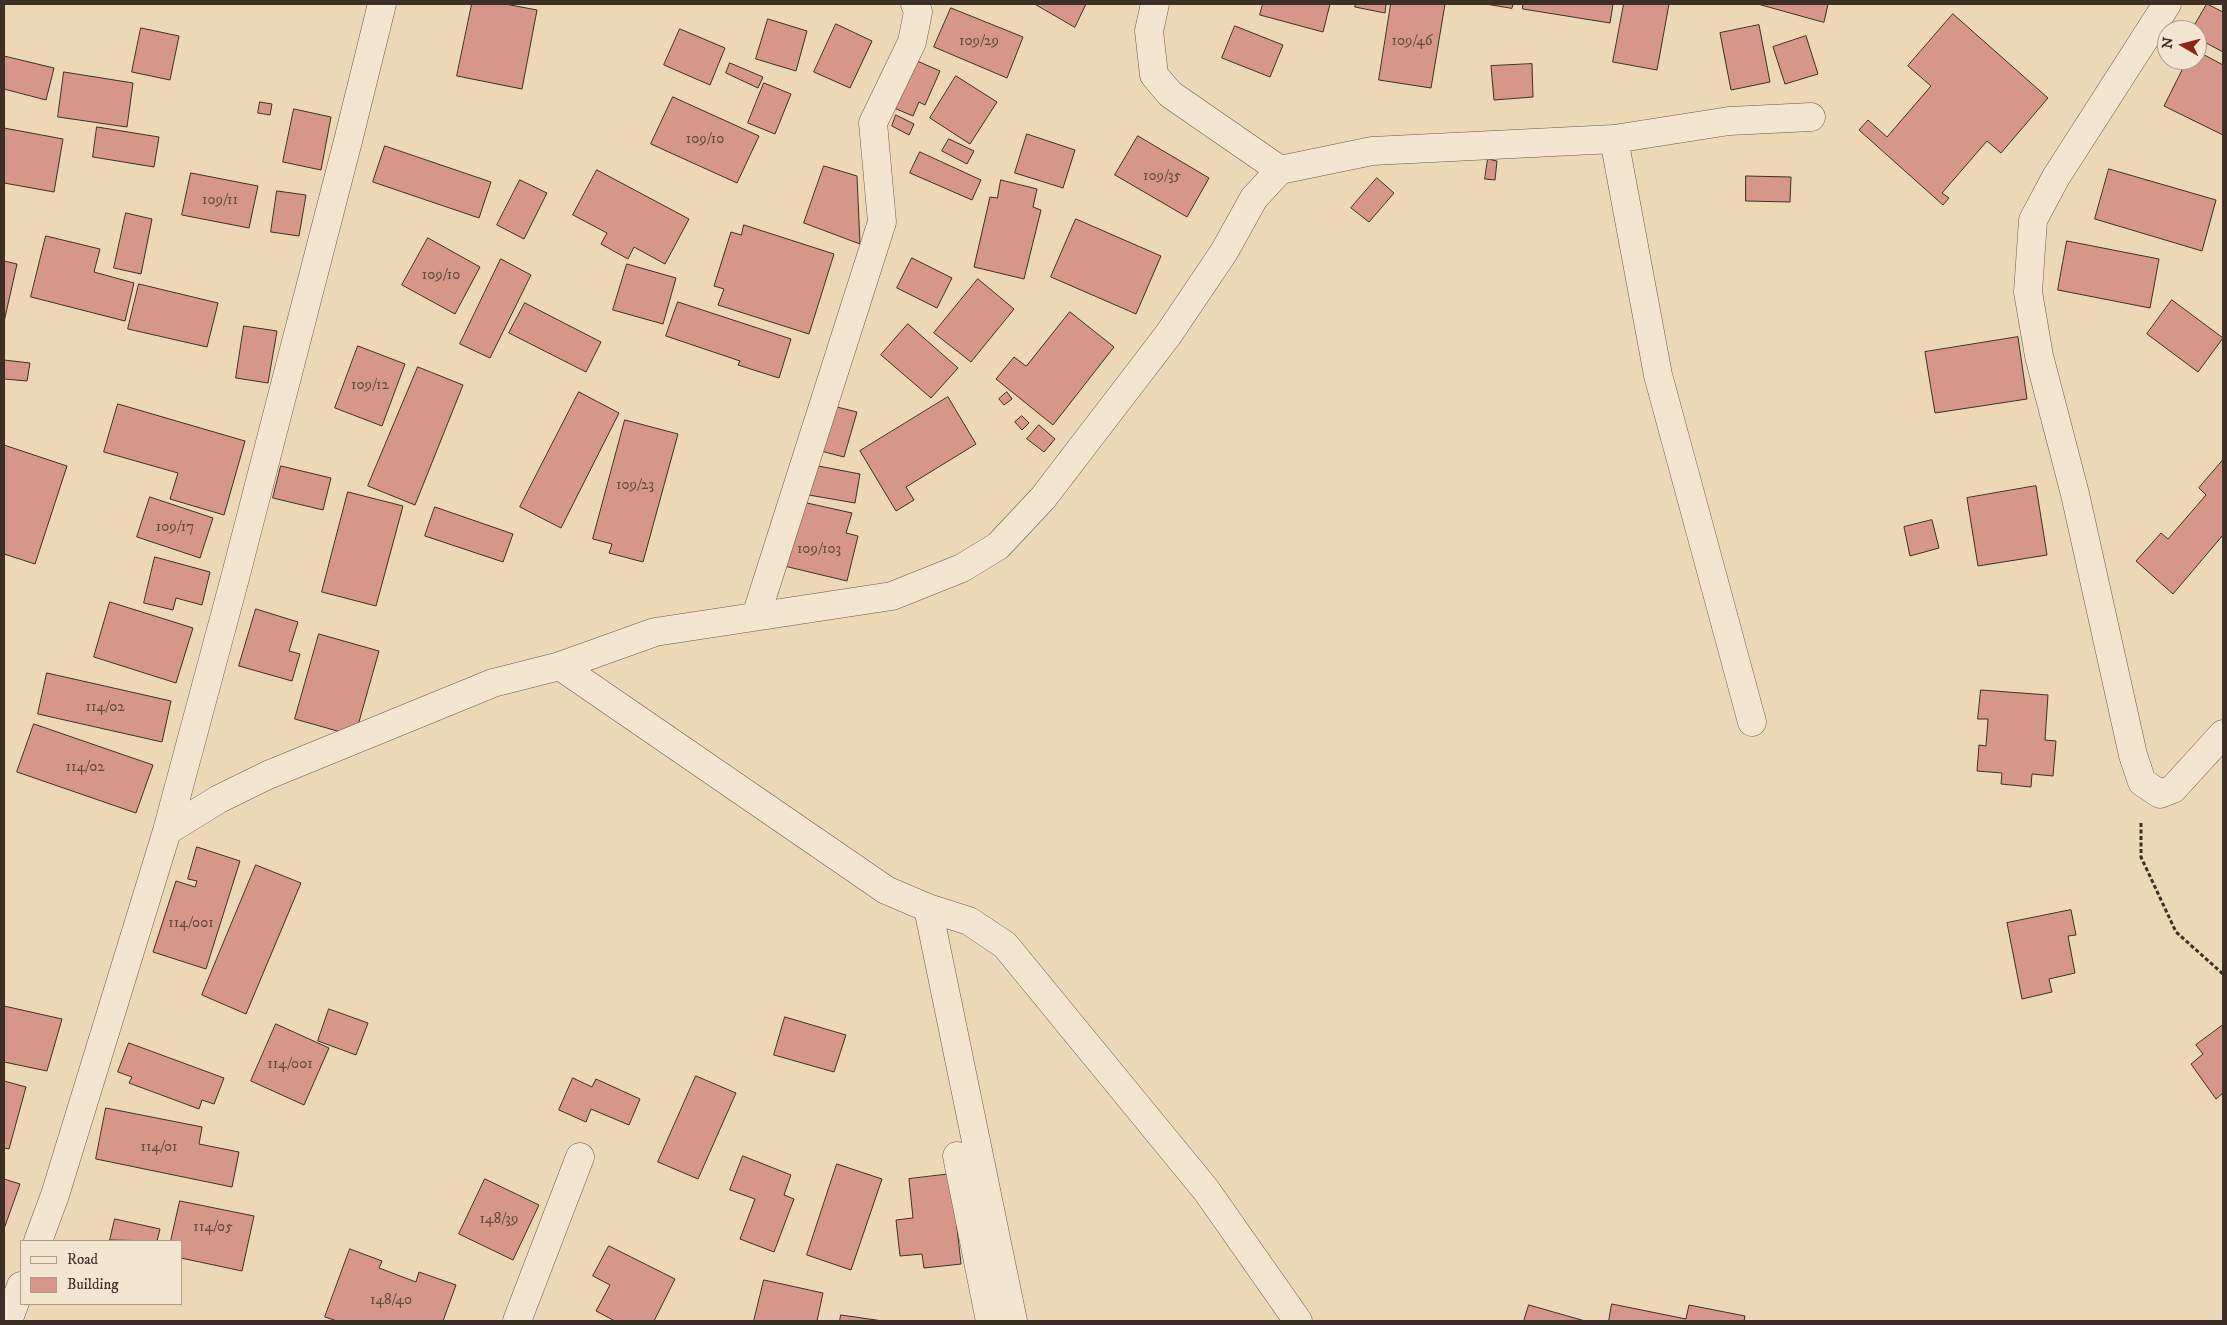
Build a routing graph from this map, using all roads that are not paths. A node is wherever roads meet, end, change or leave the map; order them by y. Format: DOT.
graph roads {
  1 [pos="382,4"];
  2 [pos="915,4"];
  3 [pos="1154,4"];
  4 [pos="2167,4"];
  5 [pos="1811,117"];
  6 [pos="1614,139"];
  7 [pos="1280,170"];
  8 [pos="756,616"];
  9 [pos="560,666"];
  10 [pos="1752,722"];
  11 [pos="2223,734"];
  12 [pos="167,831"];
  13 [pos="928,908"];
  14 [pos="956,1156"];
  15 [pos="580,1157"];
  16 [pos="38,1240"];
  17 [pos="20,1289"];
  18 [pos="8,1321"];
  19 [pos="517,1321"];
  20 [pos="990,1321"];
  21 [pos="1013,1321"];
  22 [pos="1298,1321"];
  1 -- 12 [label="street"];
  2 -- 8 [label="street"];
  3 -- 7 [label="street"];
  4 -- 11 [label="street"];
  5 -- 6 [label="street"];
  6 -- 7 [label="street"];
  6 -- 10 [label="street"];
  7 -- 8 [label="street"];
  8 -- 9 [label="street"];
  9 -- 12 [label="street"];
  9 -- 13 [label="street"];
  12 -- 16 [label="street"];
  13 -- 21 [label="street"];
  13 -- 22 [label="street"];
  14 -- 20 [label="street"];
  15 -- 19 [label="street"];
  17 -- 18 [label="street"];
}
